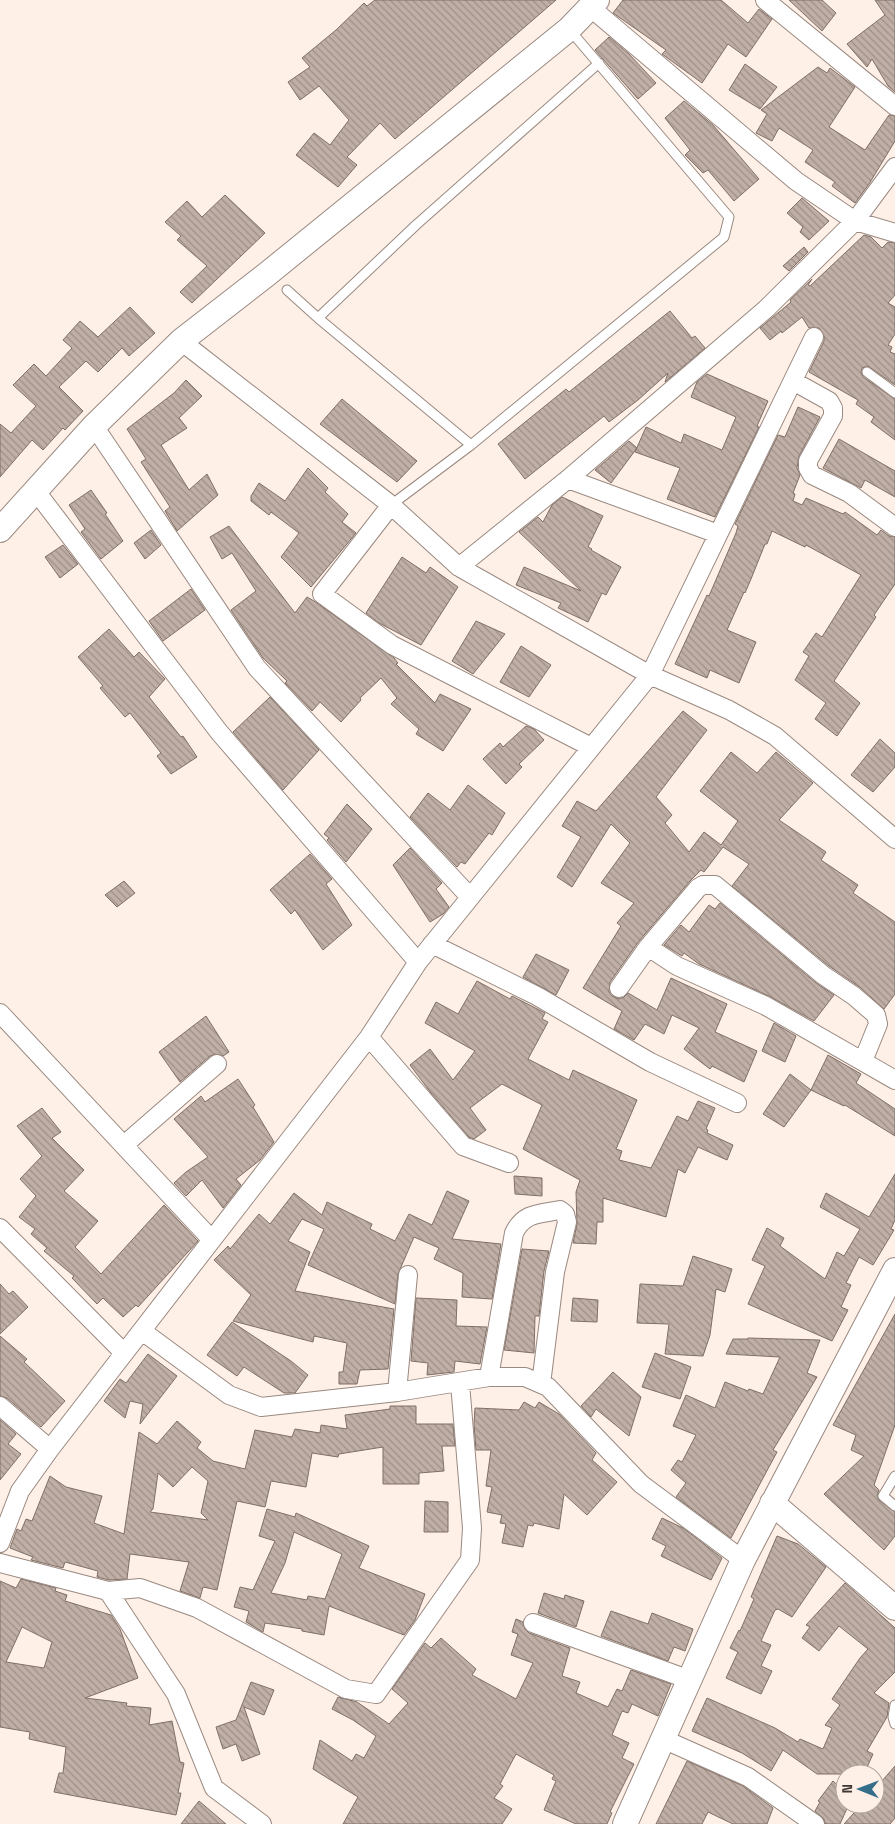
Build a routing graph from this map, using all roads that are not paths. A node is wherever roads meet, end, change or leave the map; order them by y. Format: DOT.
graph roads {
  1 [pos="765,0"];
  2 [pos="593,4"];
  3 [pos="569,29"];
  4 [pos="598,64"];
  5 [pos="895,106"];
  6 [pos="895,167"];
  7 [pos="855,221"];
  8 [pos="895,233"];
  9 [pos="287,290"];
  10 [pos="318,318"];
  11 [pos="814,337"];
  12 [pos="181,341"];
  13 [pos="866,372"];
  14 [pos="793,381"];
  15 [pos="895,393"];
  16 [pos="94,426"];
  17 [pos="471,445"];
  18 [pos="568,479"];
  19 [pos="35,490"];
  20 [pos="391,505"];
  21 [pos="895,527"];
  22 [pos="0,530"];
  23 [pos="718,534"];
  24 [pos="458,567"];
  25 [pos="650,675"];
  26 [pos="591,747"];
  27 [pos="895,839"];
  28 [pos="470,897"];
  29 [pos="432,944"];
  30 [pos="648,947"];
  31 [pos="418,962"];
  32 [pos="619,988"];
  33 [pos="0,1013"];
  34 [pos="369,1037"];
  35 [pos="863,1061"];
  36 [pos="217,1064"];
  37 [pos="895,1080"];
  38 [pos="737,1103"];
  39 [pos="124,1145"];
  40 [pos="510,1163"];
  41 [pos="0,1228"];
  42 [pos="212,1240"];
  43 [pos="895,1270"];
  44 [pos="408,1274"];
  45 [pos="142,1331"];
  46 [pos="124,1353"];
  47 [pos="489,1377"];
  48 [pos="460,1383"];
  49 [pos="540,1384"];
  50 [pos="397,1392"];
  51 [pos="0,1406"];
  52 [pos="50,1450"];
  53 [pos="895,1476"];
  54 [pos="772,1503"];
  55 [pos="895,1506"];
  56 [pos="0,1543"];
  57 [pos="743,1560"];
  58 [pos="0,1563"];
  59 [pos="108,1591"];
  60 [pos="895,1608"];
  61 [pos="533,1623"];
  62 [pos="690,1680"];
  63 [pos="895,1705"];
  64 [pos="895,1724"];
  65 [pos="663,1739"];
  66 [pos="262,1824"];
  67 [pos="625,1824"];
  68 [pos="815,1824"];
  1 -- 5 [label="street"];
  2 -- 3 [label="street"];
  2 -- 7 [label="street"];
  3 -- 4 [label="lane"];
  3 -- 12 [label="street"];
  4 -- 10 [label="lane"];
  4 -- 17 [label="lane"];
  6 -- 7 [label="street"];
  7 -- 8 [label="street"];
  7 -- 18 [label="street"];
  9 -- 10 [label="lane"];
  10 -- 17 [label="lane"];
  11 -- 14 [label="street"];
  12 -- 16 [label="street"];
  12 -- 20 [label="street"];
  13 -- 15 [label="lane"];
  14 -- 21 [label="street"];
  14 -- 23 [label="street"];
  16 -- 19 [label="street"];
  16 -- 28 [label="street"];
  17 -- 20 [label="lane"];
  18 -- 23 [label="street"];
  18 -- 24 [label="street"];
  19 -- 22 [label="street"];
  19 -- 31 [label="street"];
  20 -- 24 [label="street"];
  20 -- 26 [label="street"];
  23 -- 25 [label="street"];
  24 -- 25 [label="street"];
  25 -- 26 [label="street"];
  25 -- 27 [label="street"];
  26 -- 28 [label="street"];
  28 -- 29 [label="street"];
  29 -- 31 [label="street"];
  29 -- 38 [label="street"];
  30 -- 32 [label="street"];
  30 -- 35 [label="street"];
  30 -- 35 [label="street"];
  31 -- 34 [label="street"];
  33 -- 39 [label="street"];
  34 -- 40 [label="street"];
  34 -- 42 [label="street"];
  35 -- 37 [label="street"];
  36 -- 39 [label="street"];
  39 -- 42 [label="street"];
  41 -- 46 [label="street"];
  42 -- 45 [label="street"];
  43 -- 54 [label="street"];
  44 -- 50 [label="street"];
  45 -- 46 [label="street"];
  45 -- 50 [label="street"];
  46 -- 52 [label="street"];
  47 -- 48 [label="street"];
  47 -- 49 [label="street"];
  47 -- 49 [label="street"];
  48 -- 50 [label="street"];
  48 -- 59 [label="street"];
  49 -- 57 [label="street"];
  51 -- 52 [label="street"];
  52 -- 56 [label="street"];
  53 -- 55 [label="lane"];
  54 -- 57 [label="street"];
  54 -- 60 [label="street"];
  57 -- 62 [label="street"];
  58 -- 59 [label="street"];
  59 -- 66 [label="street"];
  61 -- 62 [label="street"];
  62 -- 65 [label="street"];
  63 -- 64 [label="lane"];
  65 -- 67 [label="street"];
  65 -- 68 [label="street"];
}
